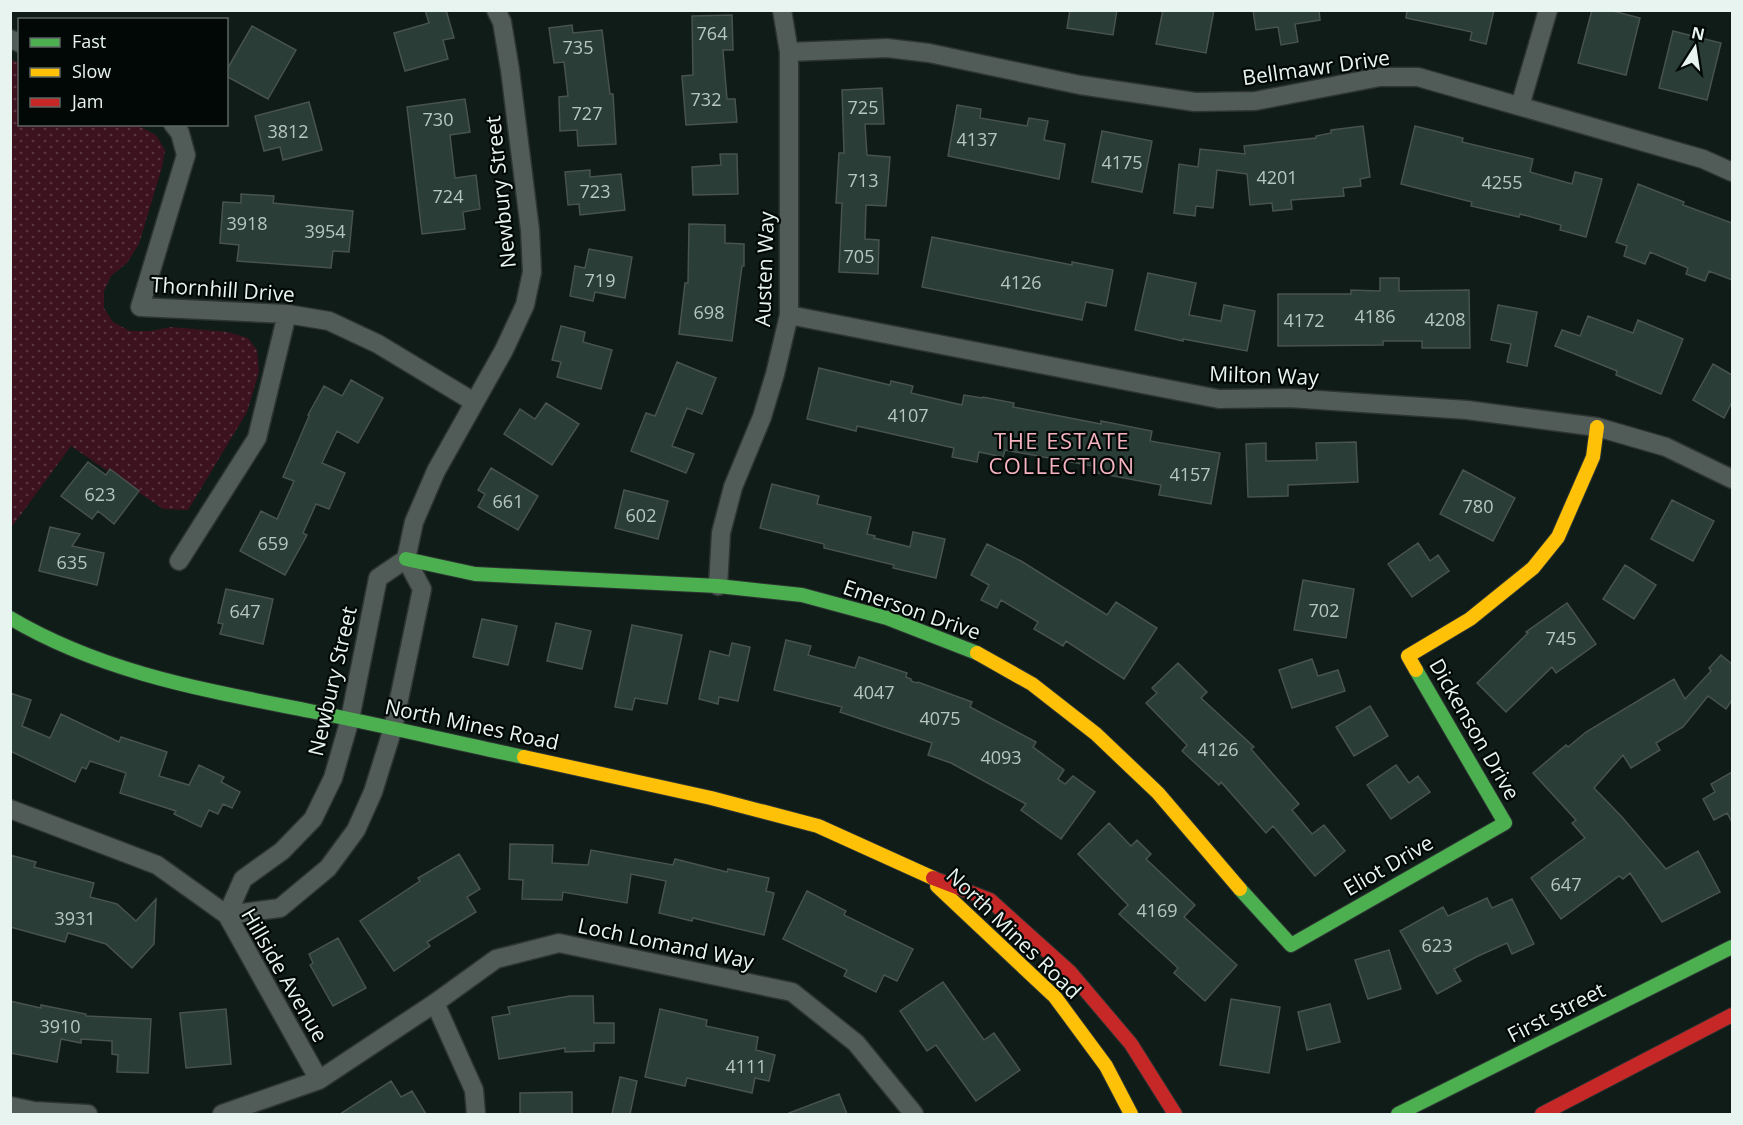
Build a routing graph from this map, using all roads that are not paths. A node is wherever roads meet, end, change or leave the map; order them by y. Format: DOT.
graph roads {
  1 [pos="496,10"];
  2 [pos="782,10"];
  3 [pos="1548,10"];
  4 [pos="789,52"];
  5 [pos="1520,106"];
  6 [pos="175,126"];
  7 [pos="1732,172"];
  8 [pos="287,314"];
  9 [pos="789,315"];
  10 [pos="474,402"];
  11 [pos="1597,427"];
  12 [pos="1732,479"];
  13 [pos="405,560"];
  14 [pos="179,561"];
  15 [pos="718,586"];
  16 [pos="10,618"];
  17 [pos="350,719"];
  18 [pos="393,729"];
  19 [pos="10,809"];
  20 [pos="1505,823"];
  21 [pos="924,875"];
  22 [pos="227,915"];
  23 [pos="1291,945"];
  24 [pos="1732,947"];
  25 [pos="435,1003"];
  26 [pos="1732,1015"];
  27 [pos="319,1080"];
  28 [pos="10,1106"];
  29 [pos="87,1114"];
  30 [pos="222,1114"];
  31 [pos="477,1114"];
  32 [pos="914,1114"];
  33 [pos="1131,1114"];
  34 [pos="1174,1114"];
  35 [pos="1398,1114"];
  36 [pos="1542,1114"];
  1 -- 10 [label="street, Newbury Street"];
  2 -- 4 [label="street, Austen Way"];
  3 -- 5 [label="street"];
  4 -- 5 [label="street, Bellmawr Drive"];
  4 -- 9 [label="street, Austen Way"];
  5 -- 7 [label="street, Bellmawr Drive"];
  6 -- 8 [label="street, Thornhill Drive"];
  8 -- 10 [label="street, Thornhill Drive"];
  8 -- 14 [label="street"];
  9 -- 11 [label="street, Milton Way"];
  9 -- 15 [label="street, Austen Way"];
  10 -- 13 [label="street, Newbury Street"];
  11 -- 12 [label="street, Milton Way"];
  11 -- 20 [label="main road, Dickenson Drive"];
  13 -- 15 [label="main road, Emerson Drive"];
  13 -- 17 [label="street, Newbury Street"];
  13 -- 18 [label="street"];
  15 -- 23 [label="main road, Emerson Drive"];
  16 -- 17 [label="main road, North Mines Road"];
  17 -- 18 [label="main road, North Mines Road"];
  17 -- 22 [label="street, Newbury Street"];
  18 -- 21 [label="main road, North Mines Road"];
  18 -- 22 [label="street"];
  19 -- 22 [label="street, Hillside Avenue"];
  20 -- 23 [label="main road, Eliot Drive"];
  21 -- 33 [label="main road, North Mines Road"];
  21 -- 34 [label="main road, North Mines Road"];
  22 -- 27 [label="street, Hillside Avenue"];
  24 -- 35 [label="main road, First Street"];
  25 -- 27 [label="street, Loch Lomand Way"];
  25 -- 31 [label="street"];
  25 -- 32 [label="street, Loch Lomand Way"];
  26 -- 36 [label="main road"];
  27 -- 30 [label="street, Loch Lomand Way"];
  28 -- 29 [label="street"];
}
